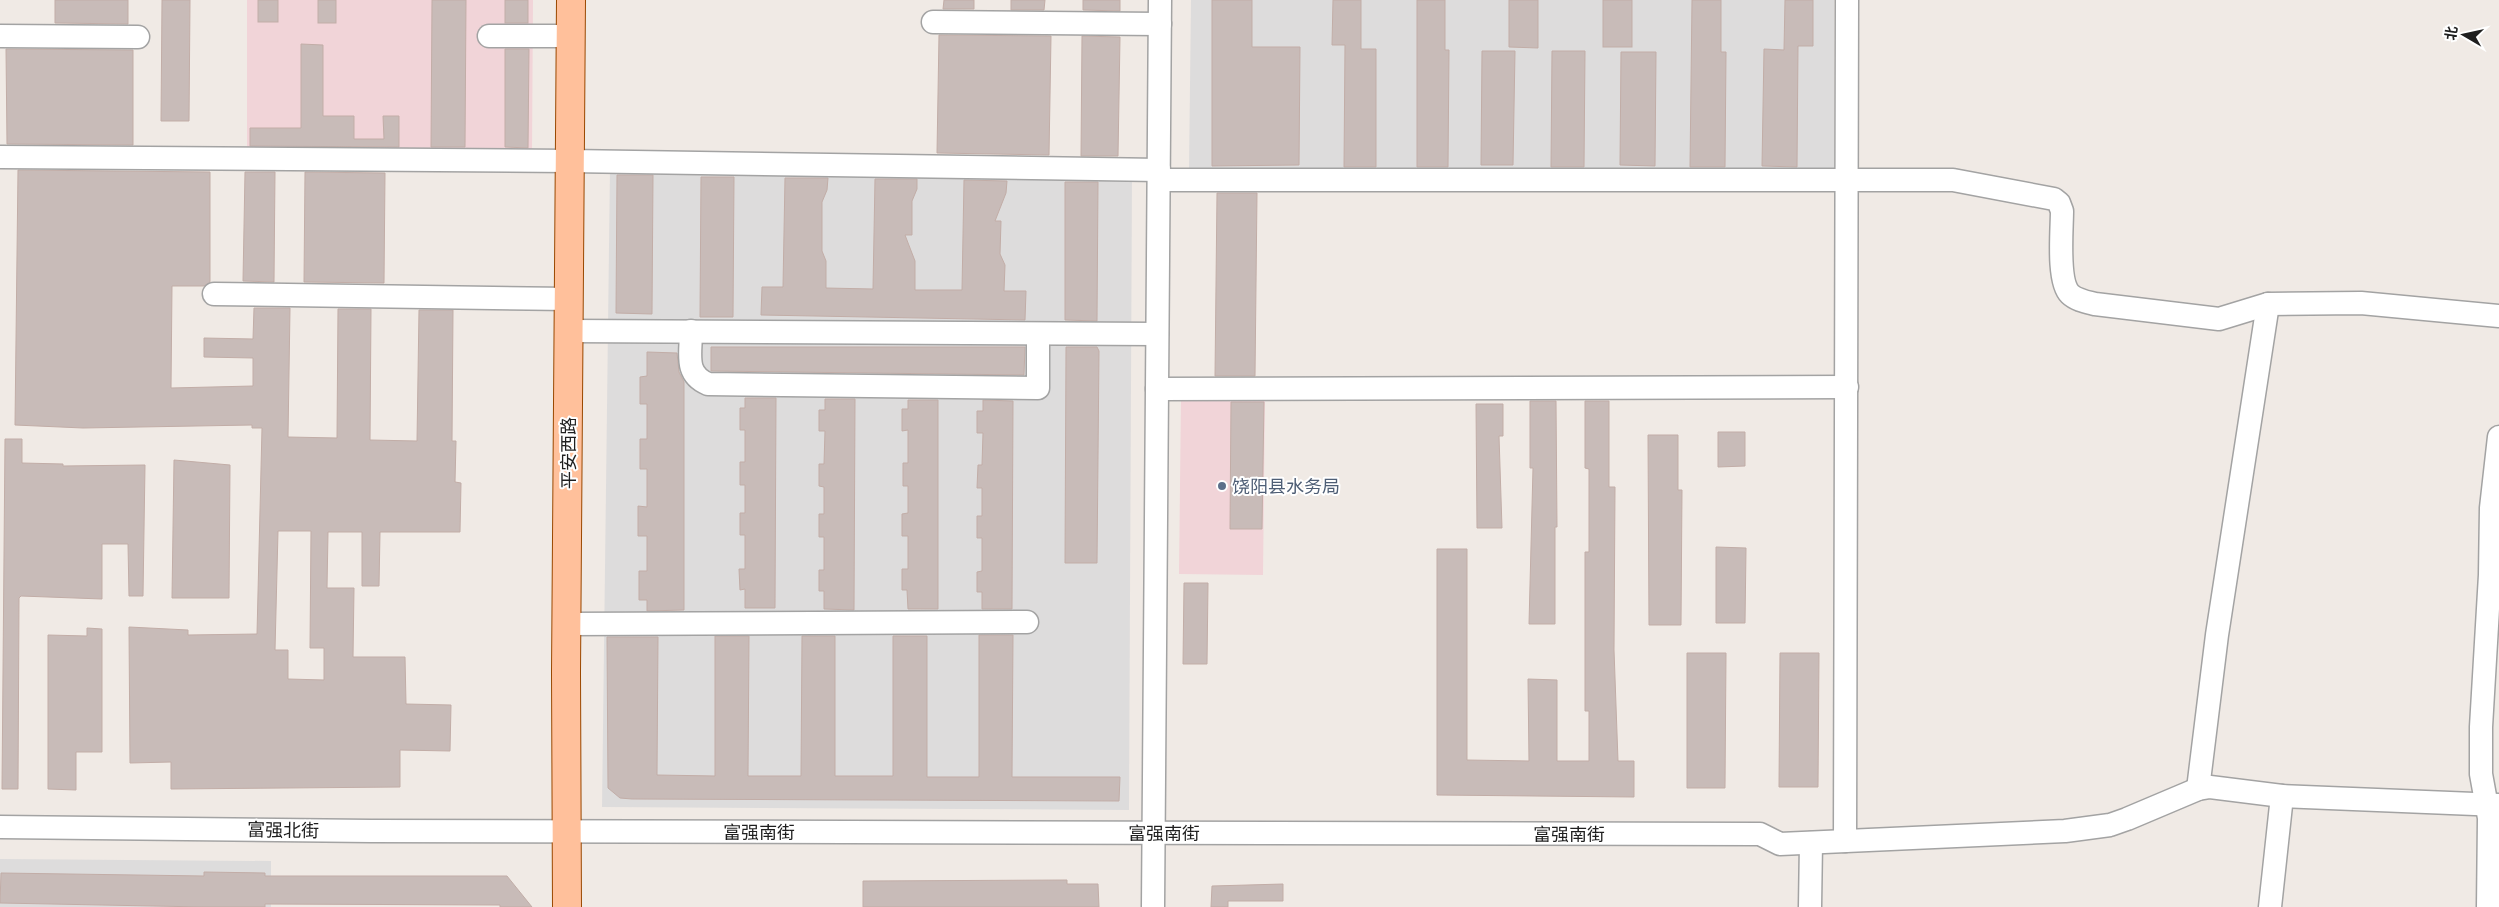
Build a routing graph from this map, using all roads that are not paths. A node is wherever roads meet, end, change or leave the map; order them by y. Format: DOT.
graph roads {
  1 [pos="571,0"];
  2 [pos="1160,0"];
  3 [pos="1847,0"];
  4 [pos="933,22"];
  5 [pos="1160,24"];
  6 [pos="0,36"];
  7 [pos="488,36"];
  8 [pos="571,36"];
  9 [pos="138,37"];
  10 [pos="0,157"];
  11 [pos="570,161"];
  12 [pos="1159,175"];
  13 [pos="1847,180"];
  14 [pos="214,294"];
  15 [pos="569,299"];
  16 [pos="2268,304"];
  17 [pos="2499,316"];
  18 [pos="569,331"];
  19 [pos="692,331"];
  20 [pos="1038,334"];
  21 [pos="1158,334"];
  22 [pos="1847,387"];
  23 [pos="1157,390"];
  24 [pos="2499,437"];
  25 [pos="2497,468"];
  26 [pos="1027,622"];
  27 [pos="566,624"];
  28 [pos="2492,663"];
  29 [pos="2198,789"];
  30 [pos="2282,796"];
  31 [pos="2493,805"];
  32 [pos="0,827"];
  33 [pos="567,831"];
  34 [pos="1154,833"];
  35 [pos="1845,841"];
  36 [pos="1811,843"];
  37 [pos="567,907"];
  38 [pos="1153,907"];
  39 [pos="1810,907"];
  40 [pos="2270,907"];
  41 [pos="2488,907"];
  1 -- 8 [label="main road, 平安西路"];
  2 -- 5 [label="street"];
  3 -- 13 [label="street"];
  4 -- 5 [label="street"];
  5 -- 12 [label="street"];
  6 -- 9 [label="street"];
  7 -- 8 [label="street"];
  8 -- 11 [label="main road, 平安西路"];
  10 -- 11 [label="street"];
  11 -- 12 [label="street"];
  11 -- 15 [label="main road, 平安西路"];
  12 -- 13 [label="street"];
  12 -- 21 [label="street"];
  13 -- 16 [label="street"];
  13 -- 22 [label="street"];
  14 -- 15 [label="street"];
  15 -- 18 [label="main road, 平安西路"];
  16 -- 17 [label="street"];
  16 -- 29 [label="street"];
  18 -- 19 [label="street"];
  18 -- 27 [label="main road, 平安西路"];
  19 -- 20 [label="street"];
  19 -- 20 [label="street"];
  20 -- 21 [label="street"];
  21 -- 23 [label="street"];
  22 -- 23 [label="street"];
  22 -- 35 [label="street"];
  23 -- 34 [label="street"];
  24 -- 25 [label="street"];
  25 -- 28 [label="street"];
  26 -- 27 [label="street"];
  27 -- 33 [label="main road, 平安西路"];
  28 -- 31 [label="street"];
  29 -- 30 [label="street"];
  29 -- 35 [label="street"];
  30 -- 31 [label="street"];
  30 -- 40 [label="street"];
  31 -- 41 [label="street"];
  32 -- 33 [label="street, 富强北街"];
  33 -- 34 [label="street, 富强南街"];
  33 -- 37 [label="main road, 平安西路"];
  34 -- 36 [label="street, 富强南街"];
  34 -- 38 [label="street"];
  35 -- 36 [label="street"];
  36 -- 39 [label="street"];
}
